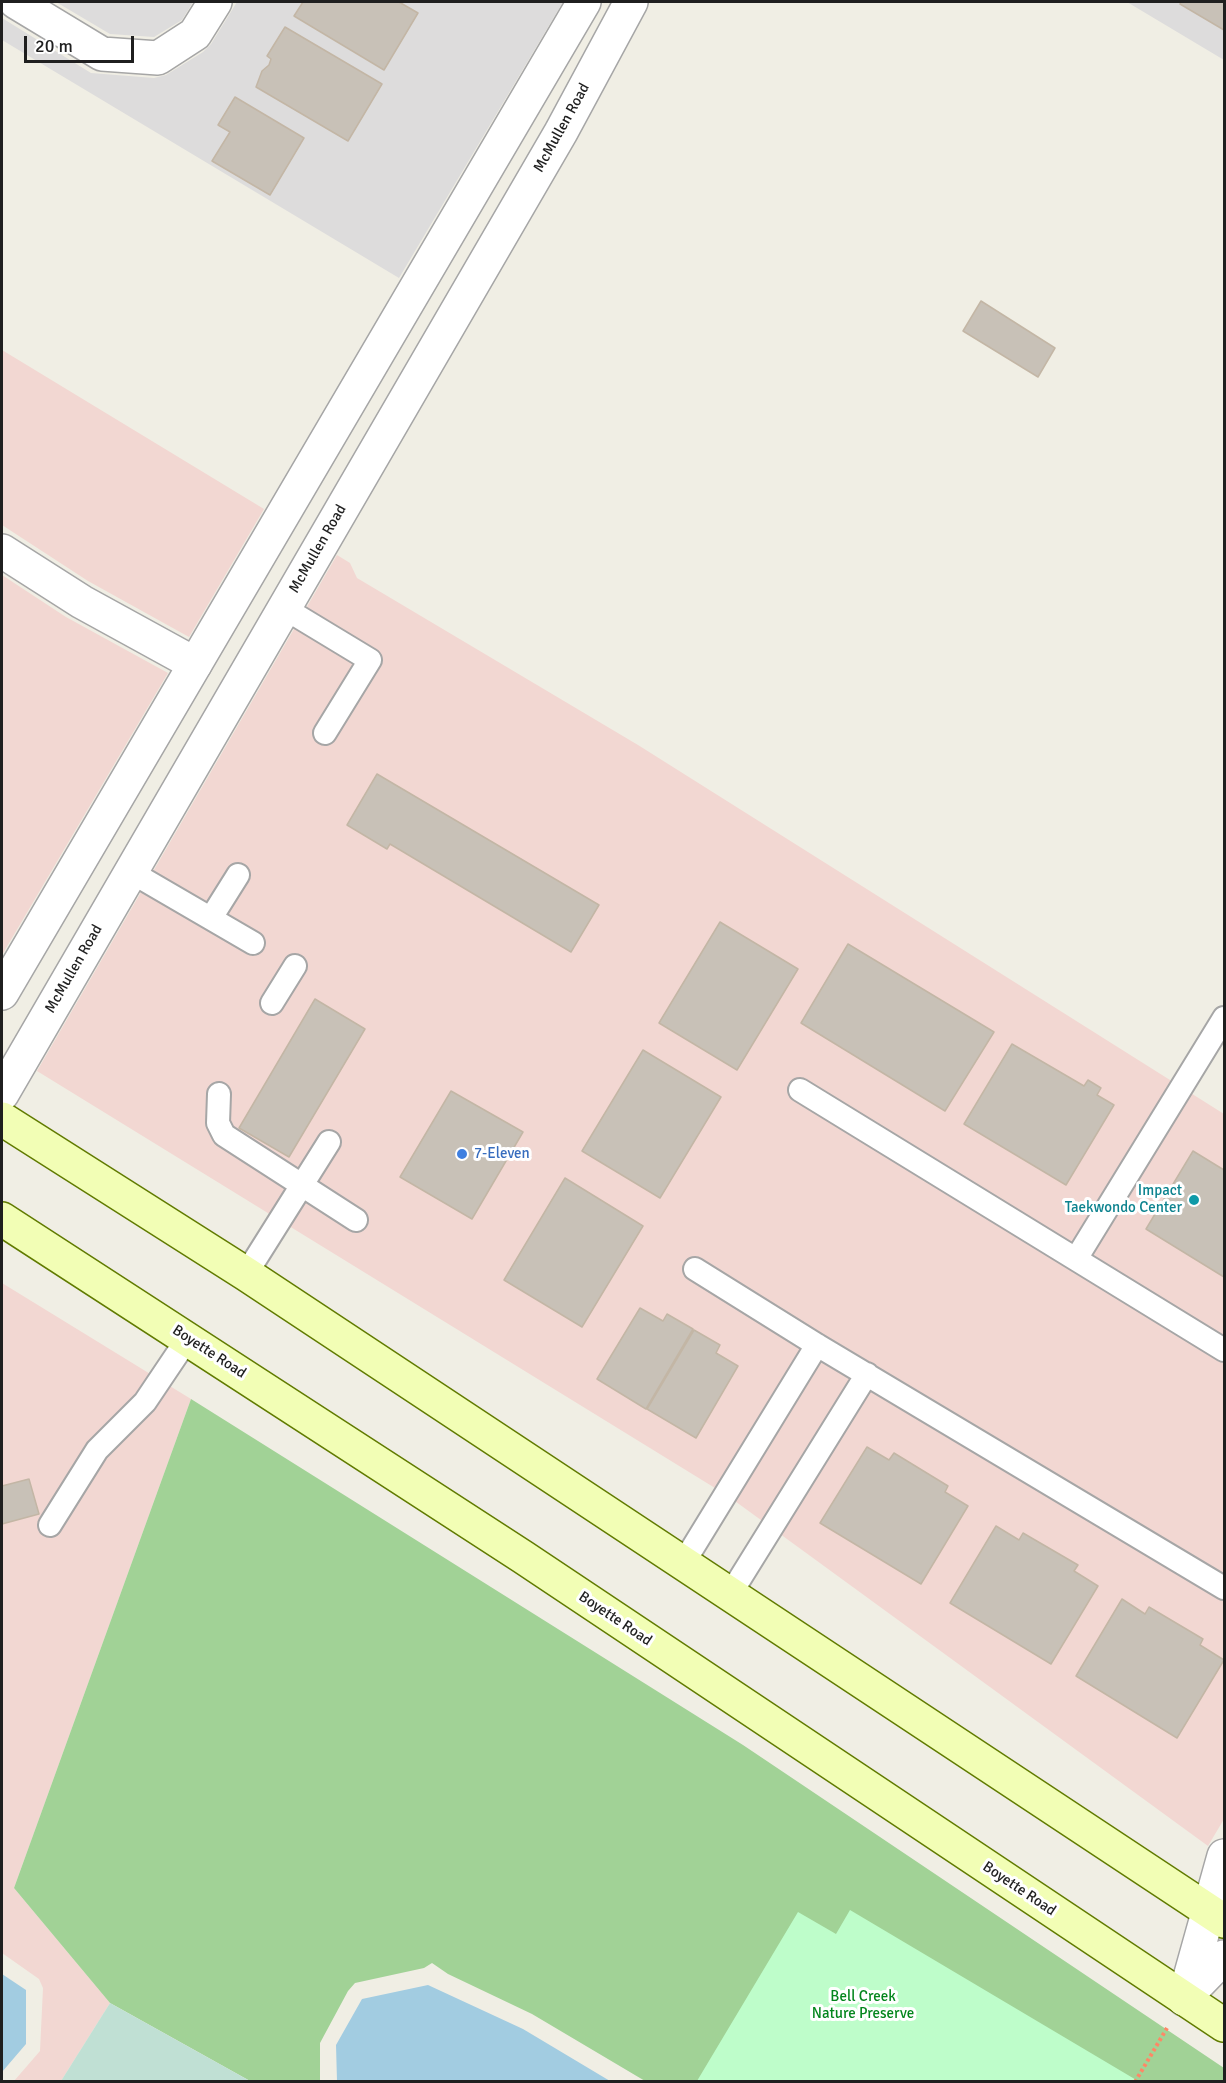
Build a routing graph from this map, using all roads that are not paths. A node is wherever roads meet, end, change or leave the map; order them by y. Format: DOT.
graph roads {
  1 [pos="16,2"];
  2 [pos="215,2"];
  3 [pos="584,2"];
  4 [pos="631,2"];
  5 [pos="2,551"];
  6 [pos="284,608"];
  7 [pos="195,663"];
  8 [pos="325,733"];
  9 [pos="131,872"];
  10 [pos="238,875"];
  11 [pos="211,918"];
  12 [pos="253,943"];
  13 [pos="295,966"];
  14 [pos="2,993"];
  15 [pos="272,1003"];
  16 [pos="1224,1018"];
  17 [pos="800,1089"];
  18 [pos="2,1094"];
  19 [pos="219,1095"];
  20 [pos="2,1119"];
  21 [pos="329,1142"];
  22 [pos="303,1187"];
  23 [pos="2,1219"];
  24 [pos="356,1220"];
  25 [pos="1076,1259"];
  26 [pos="695,1269"];
  27 [pos="246,1274"];
  28 [pos="188,1338"];
  29 [pos="817,1345"];
  30 [pos="1224,1350"];
  31 [pos="867,1374"];
  32 [pos="50,1525"];
  33 [pos="684,1562"];
  34 [pos="1224,1588"];
  35 [pos="731,1593"];
  36 [pos="1224,1856"];
  37 [pos="1217,1916"];
  38 [pos="1224,1957"];
  39 [pos="1184,1998"];
  40 [pos="1224,2025"];
  1 -- 2 [label="street"];
  3 -- 7 [label="street"];
  4 -- 6 [label="street, McMullen Road"];
  5 -- 7 [label="street"];
  6 -- 8 [label="lane"];
  6 -- 9 [label="street, McMullen Road"];
  7 -- 14 [label="street"];
  9 -- 11 [label="lane"];
  9 -- 18 [label="street, McMullen Road"];
  10 -- 11 [label="lane"];
  11 -- 12 [label="lane"];
  13 -- 15 [label="lane"];
  16 -- 25 [label="lane"];
  17 -- 25 [label="lane"];
  19 -- 22 [label="lane"];
  20 -- 27 [label="main road"];
  21 -- 22 [label="lane"];
  22 -- 24 [label="lane"];
  22 -- 27 [label="lane"];
  23 -- 28 [label="main road, Boyette Road"];
  25 -- 30 [label="lane"];
  26 -- 29 [label="lane"];
  27 -- 33 [label="main road"];
  28 -- 32 [label="lane"];
  28 -- 39 [label="main road, Boyette Road"];
  29 -- 31 [label="lane"];
  29 -- 33 [label="lane"];
  31 -- 34 [label="lane"];
  31 -- 35 [label="lane"];
  33 -- 35 [label="main road"];
  35 -- 37 [label="main road"];
  36 -- 37 [label="street"];
  37 -- 39 [label="street"];
  38 -- 39 [label="street"];
  39 -- 40 [label="main road, Boyette Road"];
}
